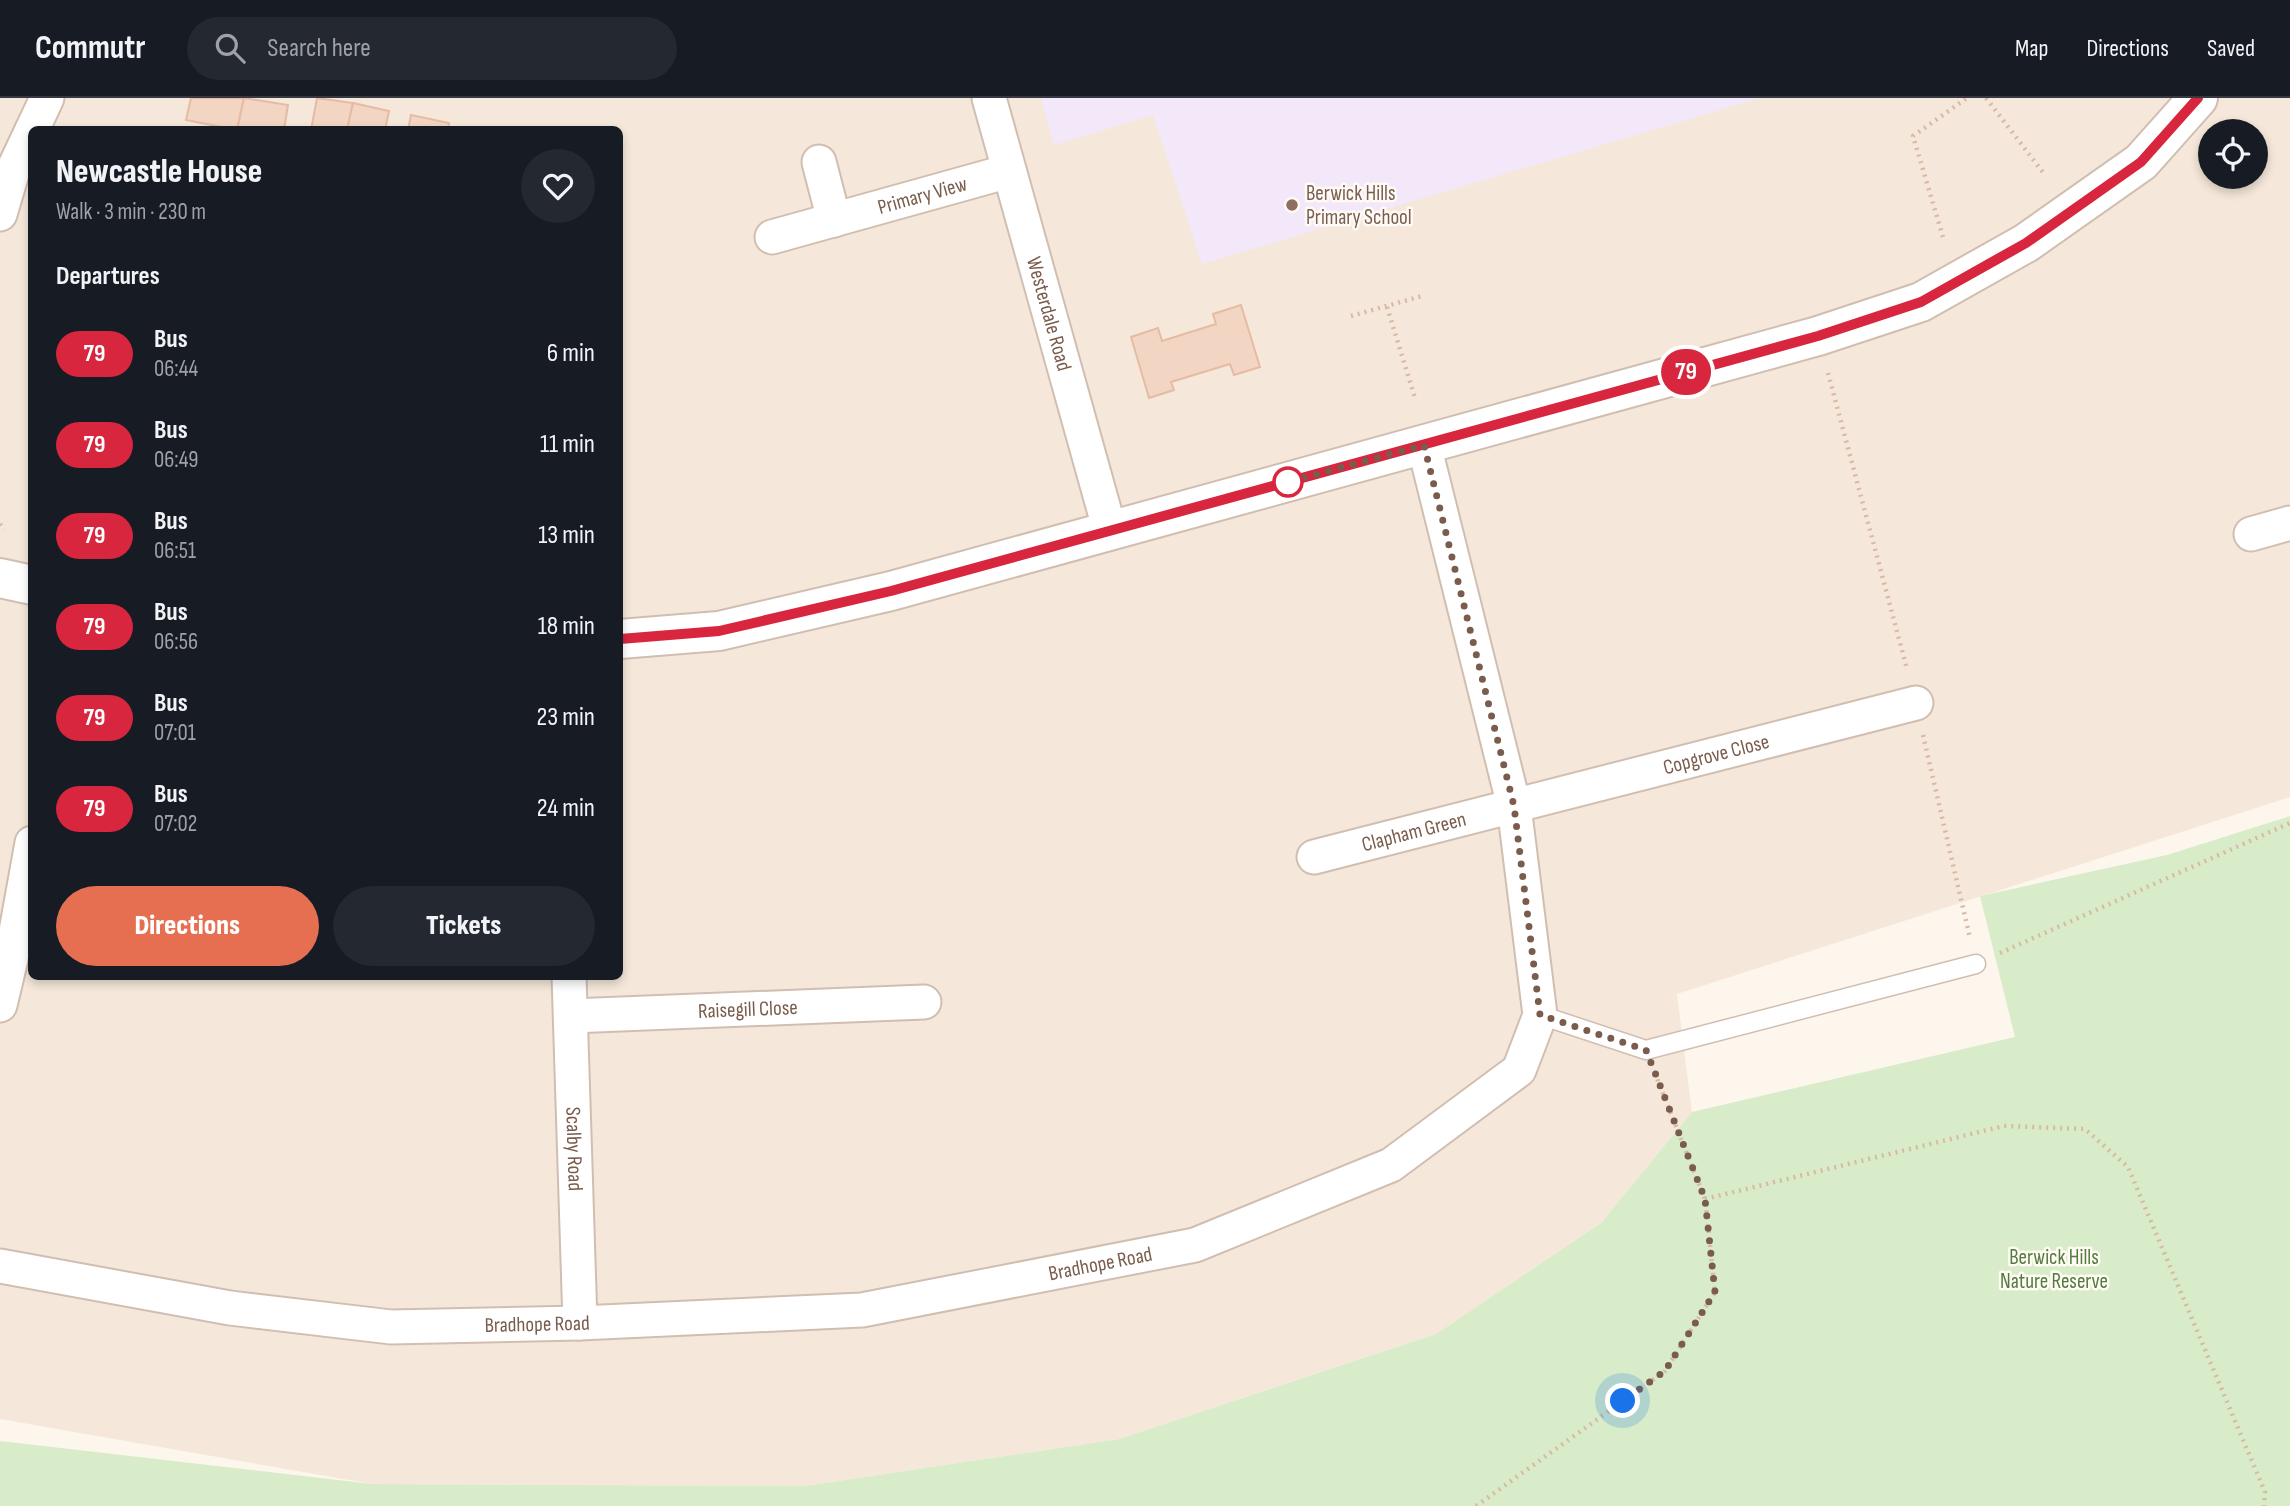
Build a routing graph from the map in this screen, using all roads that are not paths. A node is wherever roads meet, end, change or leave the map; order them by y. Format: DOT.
graph roads {
  1 [pos="47,98"];
  2 [pos="989,98"];
  3 [pos="2198,98"];
  4 [pos="34,126"];
  5 [pos="28,147"];
  6 [pos="819,162"];
  7 [pos="1009,171"];
  8 [pos="22,172"];
  9 [pos="0,214"];
  10 [pos="834,220"];
  11 [pos="772,237"];
  12 [pos="1424,445"];
  13 [pos="2290,523"];
  14 [pos="1110,531"];
  15 [pos="2251,534"];
  16 [pos="0,578"];
  17 [pos="28,584"];
  18 [pos="623,639"];
  19 [pos="1916,703"];
  20 [pos="1514,806"];
  21 [pos="1314,857"];
  22 [pos="28,864"];
  23 [pos="1976,964"];
  24 [pos="569,980"];
  25 [pos="924,1002"];
  26 [pos="0,1005"];
  27 [pos="1540,1015"];
  28 [pos="571,1016"];
  29 [pos="0,1266"];
  30 [pos="580,1324"];
  1 -- 4 [label="street"];
  2 -- 7 [label="street, Westerdale Road"];
  3 -- 12 [label="street"];
  5 -- 8 [label="street"];
  6 -- 10 [label="street"];
  7 -- 10 [label="street, Primary View"];
  7 -- 14 [label="street, Westerdale Road"];
  8 -- 9 [label="street"];
  10 -- 11 [label="street, Primary View"];
  12 -- 14 [label="street"];
  12 -- 20 [label="street, Bradhope Road"];
  13 -- 15 [label="street"];
  14 -- 18 [label="street"];
  16 -- 17 [label="street"];
  19 -- 20 [label="street, Copgrove Close"];
  20 -- 21 [label="street, Clapham Green"];
  20 -- 27 [label="street, Bradhope Road"];
  22 -- 26 [label="street"];
  23 -- 27 [label="lane"];
  24 -- 28 [label="street, Scalby Road"];
  25 -- 28 [label="street, Raisegill Close"];
  27 -- 30 [label="street, Bradhope Road"];
  28 -- 30 [label="street, Scalby Road"];
  29 -- 30 [label="street, Bradhope Road"];
}
